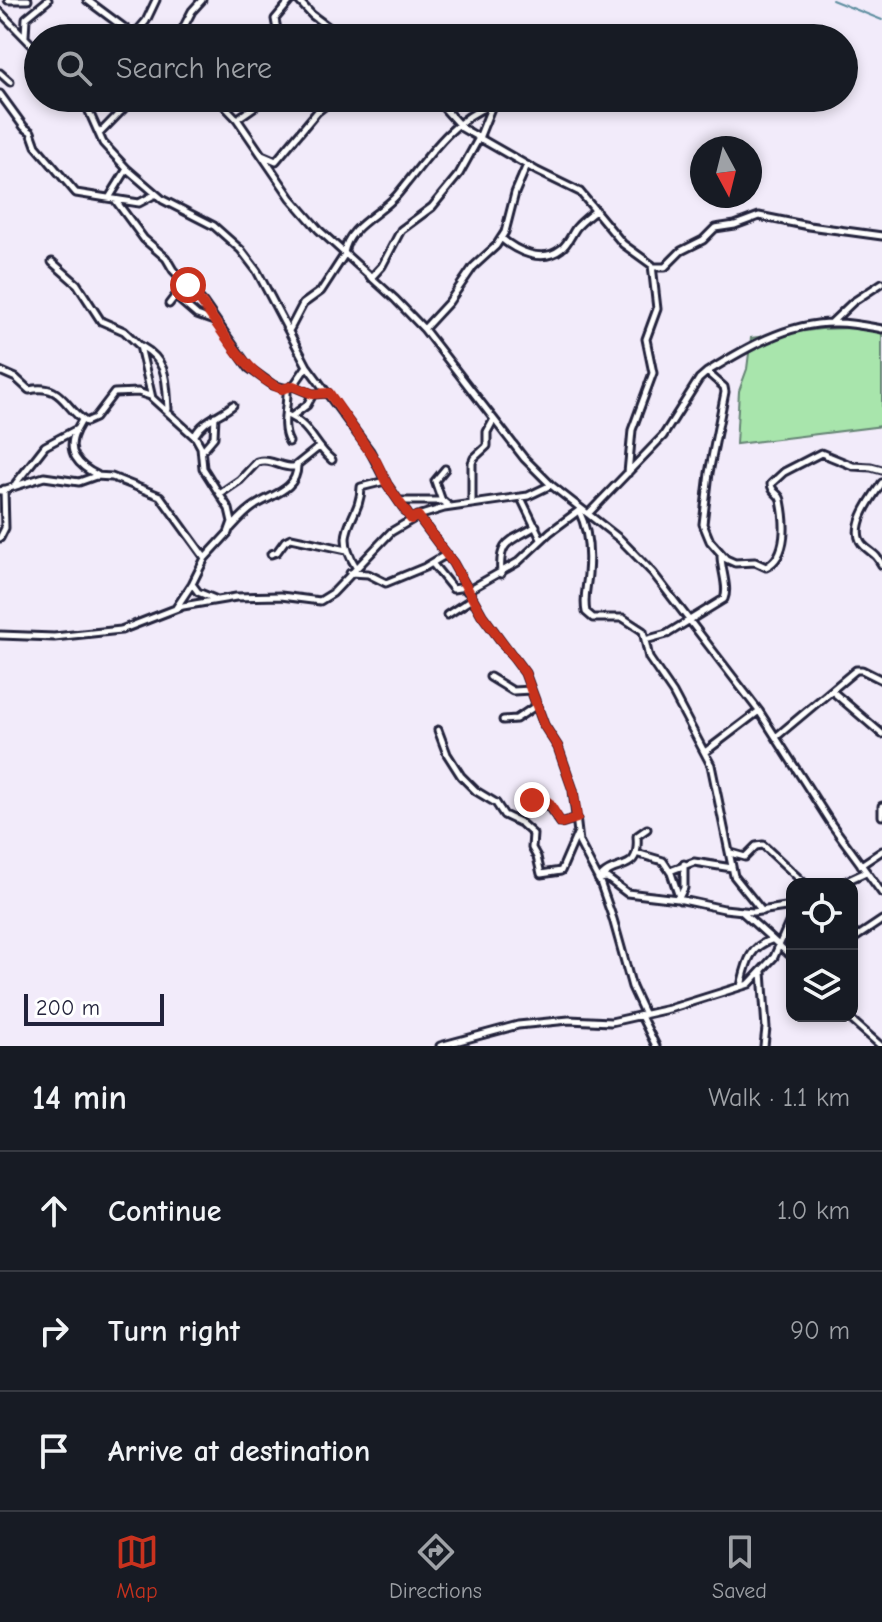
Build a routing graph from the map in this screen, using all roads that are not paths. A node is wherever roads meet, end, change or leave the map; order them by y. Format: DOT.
graph roads {
  1 [pos="8,0"];
  2 [pos="28,0"];
  3 [pos="48,0"];
  4 [pos="87,0"];
  5 [pos="156,0"];
  6 [pos="202,0"];
  7 [pos="291,0"];
  8 [pos="298,0"];
  9 [pos="1,14"];
  10 [pos="24,24"];
  11 [pos="119,24"];
  12 [pos="144,24"];
  13 [pos="185,24"];
  14 [pos="276,24"];
  15 [pos="324,24"];
  16 [pos="24,36"];
  17 [pos="0,73"];
  18 [pos="10,82"];
  19 [pos="0,94"];
  20 [pos="89,112"];
  21 [pos="120,112"];
  22 [pos="230,112"];
  23 [pos="247,112"];
  24 [pos="317,112"];
  25 [pos="447,112"];
  26 [pos="476,112"];
  27 [pos="489,112"];
  28 [pos="237,119"];
  29 [pos="459,125"];
  30 [pos="99,134"];
  31 [pos="479,138"];
  32 [pos="261,154"];
  33 [pos="527,165"];
  34 [pos="127,169"];
  35 [pos="156,194"];
  36 [pos="113,199"];
  37 [pos="596,210"];
  38 [pos="882,236"];
  39 [pos="501,238"];
  40 [pos="345,254"];
  41 [pos="52,262"];
  42 [pos="653,267"];
  43 [pos="371,278"];
  44 [pos="882,283"];
  45 [pos="188,285"];
  46 [pos="175,296"];
  47 [pos="169,304"];
  48 [pos="215,321"];
  49 [pos="831,322"];
  50 [pos="424,329"];
  51 [pos="882,329"];
  52 [pos="290,330"];
  53 [pos="140,346"];
  54 [pos="307,366"];
  55 [pos="0,371"];
  56 [pos="707,372"];
  57 [pos="290,388"];
  58 [pos="329,393"];
  59 [pos="313,394"];
  60 [pos="151,396"];
  61 [pos="233,405"];
  62 [pos="168,410"];
  63 [pos="215,416"];
  64 [pos="289,416"];
  65 [pos="82,420"];
  66 [pos="493,421"];
  67 [pos="77,429"];
  68 [pos="195,436"];
  69 [pos="289,442"];
  70 [pos="319,447"];
  71 [pos="202,451"];
  72 [pos="332,460"];
  73 [pos="297,466"];
  74 [pos="445,469"];
  75 [pos="882,470"];
  76 [pos="628,473"];
  77 [pos="98,476"];
  78 [pos="385,481"];
  79 [pos="882,483"];
  80 [pos="14,485"];
  81 [pos="551,485"];
  82 [pos="2,490"];
  83 [pos="221,493"];
  84 [pos="521,497"];
  85 [pos="399,501"];
  86 [pos="443,501"];
  87 [pos="472,504"];
  88 [pos="449,507"];
  89 [pos="580,510"];
  90 [pos="588,514"];
  91 [pos="418,516"];
  92 [pos="411,519"];
  93 [pos="536,526"];
  94 [pos="231,528"];
  95 [pos="0,538"];
  96 [pos="541,540"];
  97 [pos="347,550"];
  98 [pos="271,554"];
  99 [pos="447,554"];
  100 [pos="205,558"];
  101 [pos="723,559"];
  102 [pos="432,563"];
  103 [pos="882,565"];
  104 [pos="356,567"];
  105 [pos="350,573"];
  106 [pos="501,574"];
  107 [pos="192,584"];
  108 [pos="466,589"];
  109 [pos="472,599"];
  110 [pos="216,600"];
  111 [pos="175,608"];
  112 [pos="447,615"];
  113 [pos="691,620"];
  114 [pos="0,635"];
  115 [pos="645,640"];
  116 [pos="490,677"];
  117 [pos="882,680"];
  118 [pos="531,690"];
  119 [pos="832,691"];
  120 [pos="537,705"];
  121 [pos="759,711"];
  122 [pos="503,720"];
  123 [pos="438,730"];
  124 [pos="882,734"];
  125 [pos="776,737"];
  126 [pos="705,752"];
  127 [pos="882,806"];
  128 [pos="524,809"];
  129 [pos="882,816"];
  130 [pos="577,818"];
  131 [pos="647,829"];
  132 [pos="578,833"];
  133 [pos="570,851"];
  134 [pos="882,851"];
  135 [pos="636,853"];
  136 [pos="730,853"];
  137 [pos="585,856"];
  138 [pos="684,864"];
  139 [pos="861,865"];
  140 [pos="732,868"];
  141 [pos="670,871"];
  142 [pos="866,872"];
  143 [pos="600,878"];
  144 [pos="798,878"];
  145 [pos="853,878"];
  146 [pos="882,893"];
  147 [pos="680,898"];
  148 [pos="786,907"];
  149 [pos="741,911"];
  150 [pos="762,911"];
  151 [pos="882,920"];
  152 [pos="786,929"];
  153 [pos="858,936"];
  154 [pos="771,939"];
  155 [pos="778,947"];
  156 [pos="786,953"];
  157 [pos="747,969"];
  158 [pos="762,972"];
  159 [pos="753,979"];
  160 [pos="741,986"];
  161 [pos="643,1015"];
  162 [pos="854,1022"];
  163 [pos="478,1036"];
  164 [pos="442,1046"];
  165 [pos="467,1046"];
  166 [pos="656,1046"];
  167 [pos="764,1046"];
  168 [pos="881,1046"];
  1 -- 2 [label="street"];
  3 -- 10 [label="street"];
  4 -- 11 [label="street"];
  5 -- 12 [label="street"];
  6 -- 13 [label="street"];
  7 -- 14 [label="street"];
  8 -- 15 [label="street"];
  9 -- 16 [label="street"];
  17 -- 18 [label="street"];
  19 -- 36 [label="street"];
  20 -- 30 [label="street"];
  21 -- 30 [label="street"];
  22 -- 28 [label="street"];
  23 -- 28 [label="street"];
  24 -- 32 [label="street"];
  25 -- 29 [label="street"];
  26 -- 29 [label="street"];
  27 -- 31 [label="street"];
  28 -- 32 [label="street"];
  29 -- 31 [label="street"];
  29 -- 40 [label="street"];
  30 -- 34 [label="street"];
  31 -- 33 [label="street"];
  31 -- 43 [label="street"];
  32 -- 40 [label="street"];
  33 -- 37 [label="street"];
  33 -- 39 [label="street"];
  34 -- 35 [label="street"];
  34 -- 36 [label="street"];
  35 -- 36 [label="street"];
  35 -- 52 [label="street"];
  36 -- 45 [label="street"];
  37 -- 39 [label="street"];
  37 -- 42 [label="street"];
  38 -- 42 [label="street"];
  39 -- 50 [label="street"];
  40 -- 43 [label="street"];
  40 -- 52 [label="street"];
  41 -- 53 [label="street"];
  42 -- 76 [label="street"];
  43 -- 50 [label="street"];
  44 -- 49 [label="street"];
  45 -- 46 [label="street"];
  45 -- 48 [label="street"];
  46 -- 47 [label="street"];
  46 -- 48 [label="street"];
  48 -- 57 [label="street"];
  49 -- 51 [label="street"];
  49 -- 56 [label="street"];
  50 -- 66 [label="street"];
  52 -- 54 [label="street"];
  53 -- 60 [label="street"];
  53 -- 62 [label="street"];
  54 -- 57 [label="street"];
  54 -- 58 [label="street"];
  55 -- 65 [label="street"];
  56 -- 76 [label="street"];
  56 -- 101 [label="street"];
  57 -- 59 [label="street"];
  57 -- 64 [label="street"];
  58 -- 59 [label="street"];
  58 -- 78 [label="street"];
  59 -- 64 [label="street"];
  60 -- 62 [label="street"];
  60 -- 65 [label="street"];
  61 -- 63 [label="street"];
  62 -- 68 [label="street"];
  63 -- 68 [label="street"];
  63 -- 71 [label="street"];
  64 -- 69 [label="street"];
  64 -- 70 [label="street"];
  65 -- 67 [label="street"];
  66 -- 81 [label="street"];
  66 -- 87 [label="street"];
  67 -- 77 [label="street"];
  67 -- 80 [label="street"];
  68 -- 71 [label="street"];
  70 -- 72 [label="street"];
  70 -- 73 [label="street"];
  71 -- 83 [label="street"];
  73 -- 83 [label="street"];
  73 -- 94 [label="street"];
  74 -- 86 [label="street"];
  75 -- 101 [label="street"];
  76 -- 90 [label="street"];
  77 -- 80 [label="street"];
  77 -- 100 [label="street"];
  78 -- 85 [label="street"];
  78 -- 97 [label="street"];
  79 -- 103 [label="street"];
  80 -- 82 [label="street"];
  81 -- 84 [label="street"];
  81 -- 89 [label="street"];
  82 -- 95 [label="street"];
  83 -- 94 [label="street"];
  84 -- 87 [label="street"];
  84 -- 93 [label="street"];
  85 -- 86 [label="street"];
  85 -- 92 [label="street"];
  86 -- 88 [label="street"];
  87 -- 88 [label="street"];
  88 -- 91 [label="street"];
  89 -- 90 [label="street"];
  89 -- 96 [label="street"];
  89 -- 115 [label="street"];
  90 -- 113 [label="street"];
  91 -- 92 [label="street"];
  91 -- 99 [label="street"];
  92 -- 104 [label="street"];
  93 -- 96 [label="street"];
  93 -- 106 [label="street"];
  94 -- 100 [label="street"];
  96 -- 106 [label="street"];
  97 -- 98 [label="street"];
  97 -- 104 [label="street"];
  99 -- 102 [label="street"];
  99 -- 108 [label="street"];
  100 -- 107 [label="street"];
  101 -- 113 [label="street"];
  102 -- 105 [label="street"];
  102 -- 108 [label="street"];
  104 -- 105 [label="street"];
  105 -- 110 [label="street"];
  106 -- 108 [label="street"];
  107 -- 110 [label="street"];
  107 -- 111 [label="street"];
  108 -- 109 [label="street"];
  109 -- 112 [label="street"];
  109 -- 118 [label="street"];
  110 -- 111 [label="street"];
  111 -- 114 [label="street"];
  113 -- 115 [label="street"];
  113 -- 121 [label="street"];
  115 -- 126 [label="street"];
  116 -- 118 [label="street"];
  117 -- 119 [label="street"];
  118 -- 120 [label="street"];
  119 -- 124 [label="street"];
  119 -- 125 [label="street"];
  120 -- 122 [label="street"];
  120 -- 130 [label="street"];
  121 -- 125 [label="street"];
  121 -- 126 [label="street"];
  123 -- 133 [label="street"];
  125 -- 139 [label="street"];
  126 -- 136 [label="street"];
  127 -- 129 [label="street"];
  128 -- 130 [label="street"];
  130 -- 132 [label="street"];
  131 -- 135 [label="street"];
  132 -- 133 [label="street"];
  132 -- 137 [label="street"];
  133 -- 137 [label="street"];
  134 -- 139 [label="street"];
  135 -- 141 [label="street"];
  135 -- 143 [label="street"];
  136 -- 140 [label="street"];
  136 -- 144 [label="street"];
  137 -- 143 [label="street"];
  138 -- 140 [label="street"];
  138 -- 141 [label="street"];
  138 -- 147 [label="street"];
  139 -- 142 [label="street"];
  140 -- 150 [label="street"];
  141 -- 147 [label="street"];
  142 -- 145 [label="street"];
  142 -- 146 [label="street"];
  143 -- 147 [label="street"];
  143 -- 161 [label="street"];
  147 -- 149 [label="street"];
  148 -- 150 [label="street"];
  149 -- 150 [label="street"];
  149 -- 154 [label="street"];
  151 -- 153 [label="street"];
  152 -- 155 [label="street"];
  154 -- 155 [label="street"];
  154 -- 157 [label="street"];
  155 -- 156 [label="street"];
  155 -- 158 [label="street"];
  157 -- 159 [label="street"];
  157 -- 160 [label="street"];
  158 -- 159 [label="street"];
  158 -- 167 [label="street"];
  159 -- 160 [label="street"];
  160 -- 161 [label="street"];
  161 -- 163 [label="street"];
  161 -- 166 [label="street"];
  162 -- 168 [label="street"];
  163 -- 164 [label="street"];
  163 -- 165 [label="street"];
}
